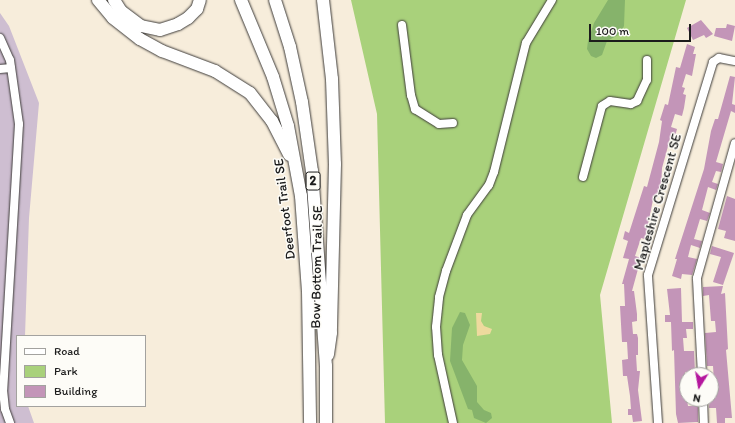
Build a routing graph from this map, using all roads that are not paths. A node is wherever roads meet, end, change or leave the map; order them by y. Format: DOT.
graph roads {
  1 [pos="98,0"];
  2 [pos="114,0"];
  3 [pos="200,0"];
  4 [pos="241,0"];
  5 [pos="275,0"];
  6 [pos="323,0"];
  7 [pos="552,0"];
  8 [pos="402,26"];
  9 [pos="0,38"];
  10 [pos="647,60"];
  11 [pos="735,61"];
  12 [pos="11,68"];
  13 [pos="0,69"];
  14 [pos="453,123"];
  15 [pos="735,143"];
  16 [pos="297,173"];
  17 [pos="583,177"];
  18 [pos="326,366"];
  19 [pos="702,367"];
  20 [pos="703,407"];
  21 [pos="10,423"];
  22 [pos="310,423"];
  23 [pos="326,423"];
  24 [pos="453,423"];
  25 [pos="658,423"];
  26 [pos="704,423"];
  1 -- 16 [label="highway"];
  2 -- 3 [label="highway"];
  4 -- 16 [label="highway, Deerfoot Trail SE / 2"];
  5 -- 18 [label="highway, Deerfoot Trail SE / 2"];
  6 -- 18 [label="highway, Bow Bottom Trail SE"];
  7 -- 24 [label="street"];
  8 -- 14 [label="street"];
  9 -- 12 [label="street"];
  10 -- 17 [label="street"];
  11 -- 25 [label="street, Mapleshire Crescent SE"];
  12 -- 13 [label="street"];
  12 -- 21 [label="street"];
  15 -- 19 [label="street"];
  16 -- 22 [label="highway, Deerfoot Trail SE / 2"];
  18 -- 23 [label="highway, Deerfoot Trail SE / 2"];
  20 -- 26 [label="street"];
}
